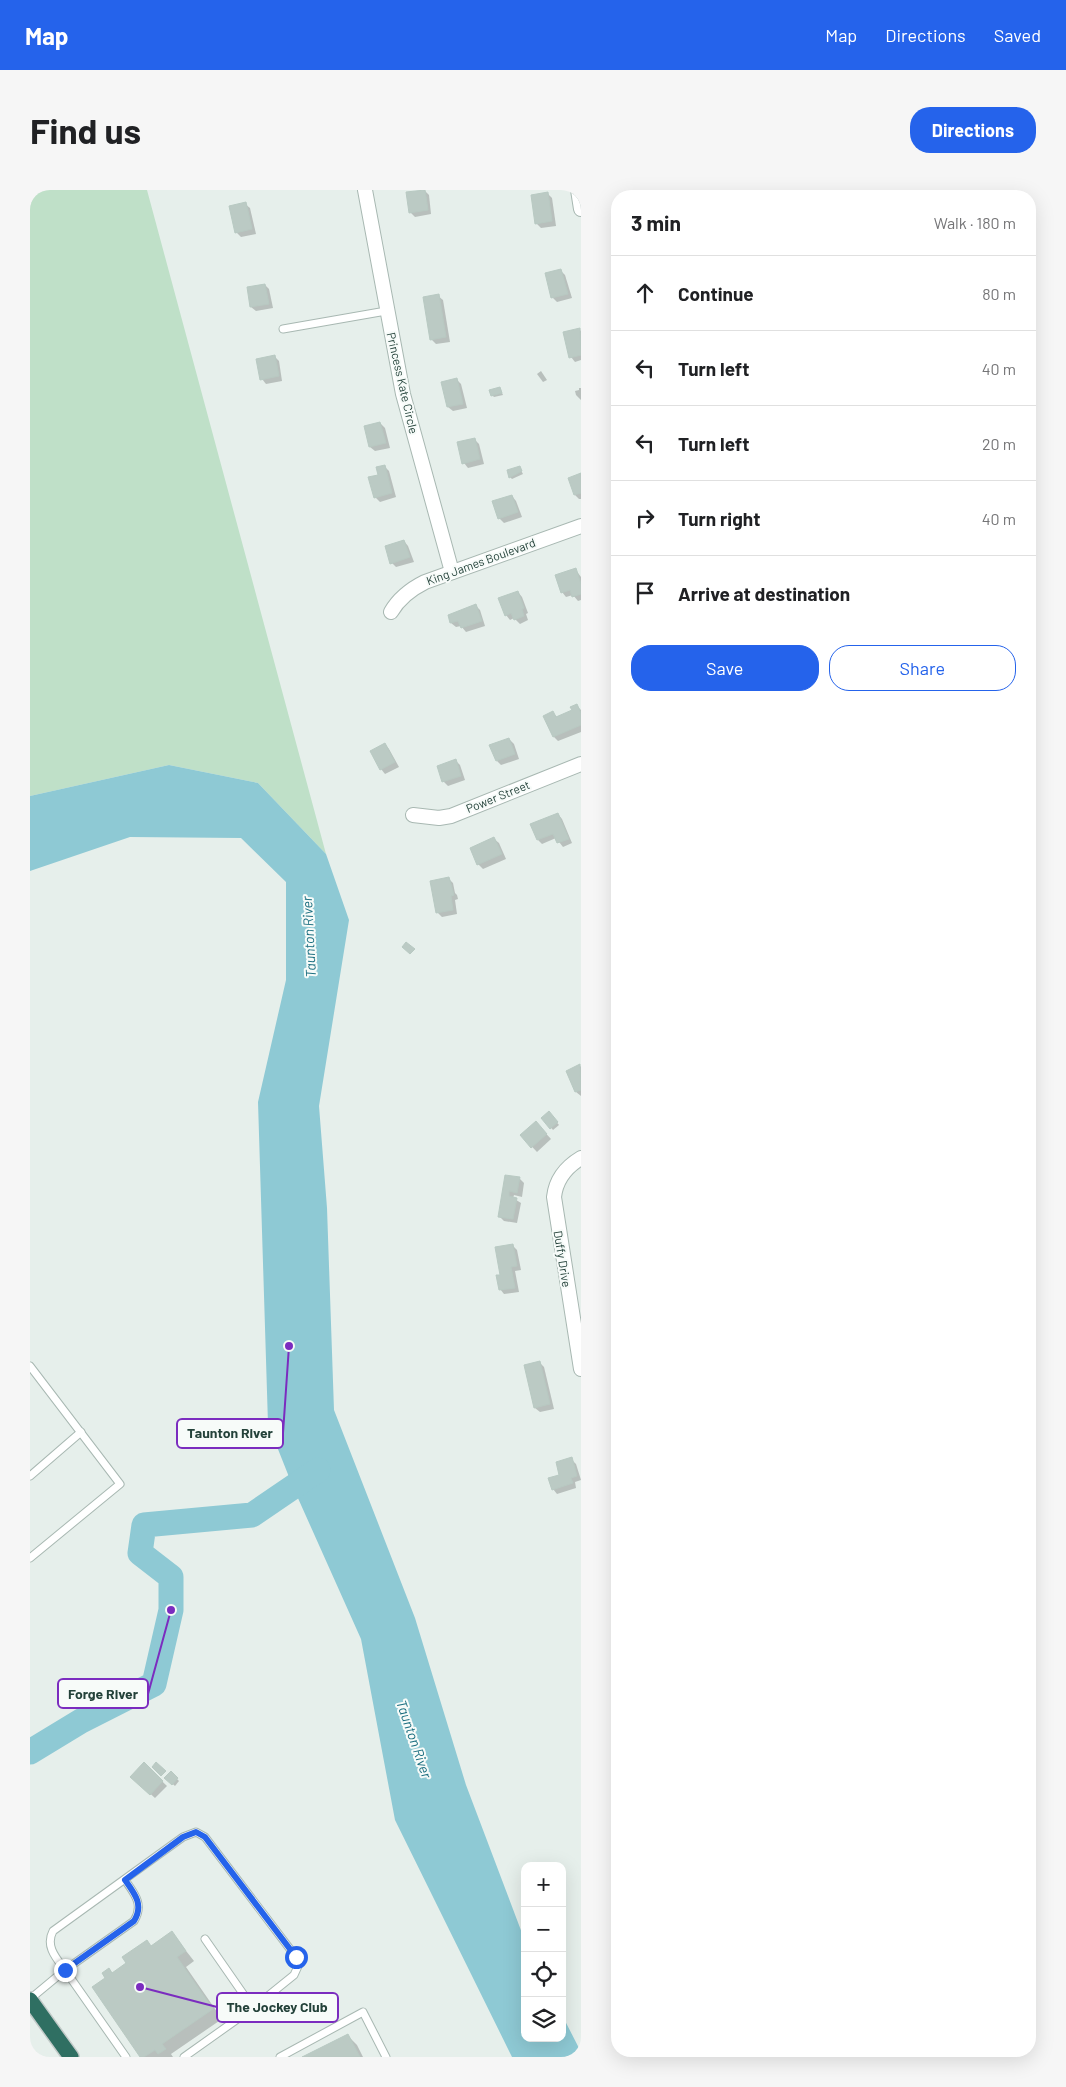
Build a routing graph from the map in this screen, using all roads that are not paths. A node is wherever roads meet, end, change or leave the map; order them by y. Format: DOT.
graph roads {
  1 [pos="365,190"];
  2 [pos="578,190"];
  3 [pos="581,209"];
  4 [pos="386,311"];
  5 [pos="283,329"];
  6 [pos="581,526"];
  7 [pos="452,572"];
  8 [pos="392,612"];
  9 [pos="581,764"];
  10 [pos="414,815"];
  11 [pos="581,1158"];
  12 [pos="30,1366"];
  13 [pos="581,1369"];
  14 [pos="81,1432"];
  15 [pos="30,1476"];
  16 [pos="30,1558"];
  17 [pos="125,1880"];
  18 [pos="205,1939"];
  19 [pos="65,1970"];
  20 [pos="30,1999"];
  21 [pos="254,2008"];
  22 [pos="66,2055"];
  23 [pos="126,2057"];
  24 [pos="184,2057"];
  25 [pos="280,2057"];
  26 [pos="386,2057"];
  1 -- 4 [label="street, Princess Kate Circle"];
  2 -- 3 [label="street"];
  4 -- 5 [label="lane"];
  4 -- 7 [label="street, Princess Kate Circle"];
  6 -- 7 [label="street, King James Boulevard"];
  7 -- 8 [label="street, King James Boulevard"];
  9 -- 10 [label="street, Power Street"];
  11 -- 13 [label="street, Duffy Drive"];
  12 -- 14 [label="lane"];
  14 -- 15 [label="lane"];
  14 -- 16 [label="lane"];
  17 -- 19 [label="lane"];
  17 -- 19 [label="lane"];
  17 -- 21 [label="lane"];
  18 -- 21 [label="lane"];
  19 -- 20 [label="lane"];
  19 -- 23 [label="lane"];
  20 -- 22 [label="highway"];
  21 -- 24 [label="lane"];
  25 -- 26 [label="lane"];
}
